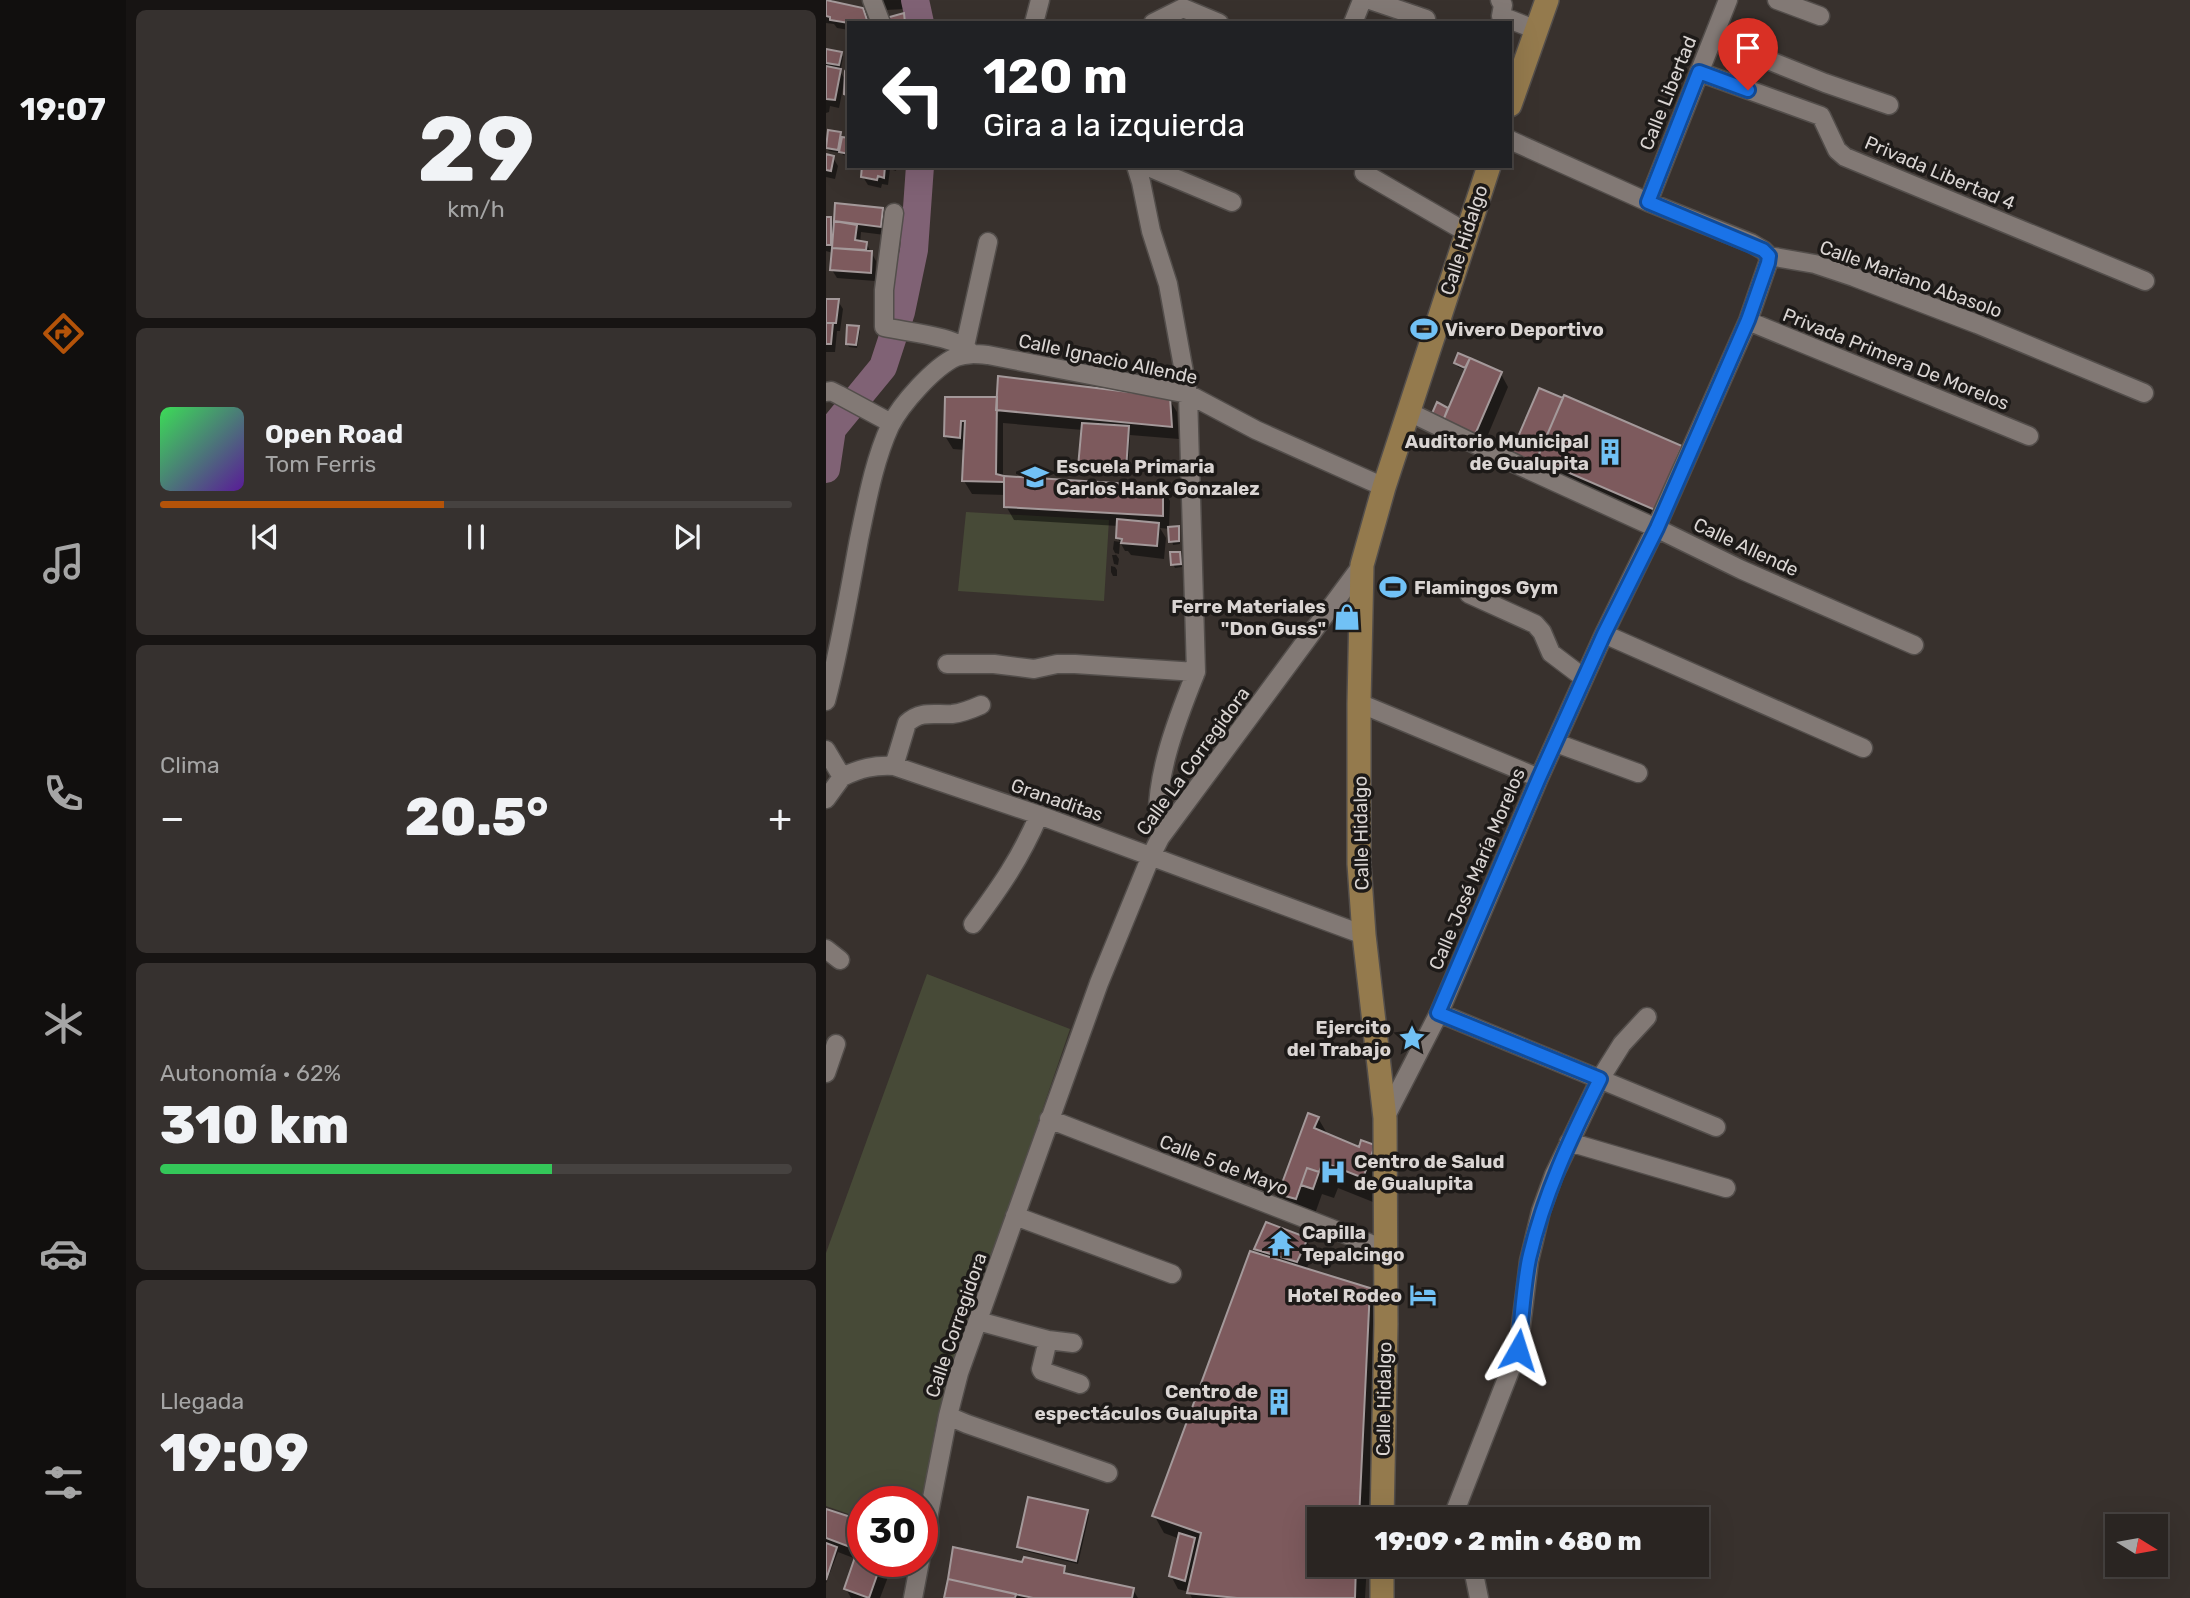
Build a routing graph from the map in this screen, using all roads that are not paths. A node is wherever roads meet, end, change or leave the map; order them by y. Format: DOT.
graph roads {
  1 [pos="872,0"];
  2 [pos="1040,0"];
  3 [pos="1368,0"];
  4 [pos="1500,0"];
  5 [pos="1547,0"];
  6 [pos="1728,0"];
  7 [pos="1777,0"];
  8 [pos="1182,10"];
  9 [pos="1820,16"];
  10 [pos="1426,19"];
  11 [pos="880,21"];
  12 [pos="1035,21"];
  13 [pos="1157,21"];
  14 [pos="1213,21"];
  15 [pos="1354,21"];
  16 [pos="1537,30"];
  17 [pos="1713,38"];
  18 [pos="1699,72"];
  19 [pos="1512,99"];
  20 [pos="1889,105"];
  21 [pos="1512,141"];
  22 [pos="1137,168"];
  23 [pos="1151,168"];
  24 [pos="1488,168"];
  25 [pos="1364,173"];
  26 [pos="1232,202"];
  27 [pos="1648,202"];
  28 [pos="894,213"];
  29 [pos="1466,232"];
  30 [pos="988,242"];
  31 [pos="1769,256"];
  32 [pos="2145,281"];
  33 [pos="1748,320"];
  34 [pos="968,350"];
  35 [pos="833,393"];
  36 [pos="2144,393"];
  37 [pos="1188,394"];
  38 [pos="1409,412"];
  39 [pos="891,423"];
  40 [pos="2029,436"];
  41 [pos="1384,487"];
  42 [pos="1657,528"];
  43 [pos="1362,565"];
  44 [pos="1469,594"];
  45 [pos="1604,634"];
  46 [pos="1914,645"];
  47 [pos="947,664"];
  48 [pos="1196,671"];
  49 [pos="1584,678"];
  50 [pos="826,701"];
  51 [pos="1359,703"];
  52 [pos="981,705"];
  53 [pos="1556,743"];
  54 [pos="1863,748"];
  55 [pos="826,750"];
  56 [pos="894,766"];
  57 [pos="1638,774"];
  58 [pos="842,777"];
  59 [pos="1539,778"];
  60 [pos="826,799"];
  61 [pos="1038,815"];
  62 [pos="1160,838"];
  63 [pos="1151,856"];
  64 [pos="973,924"];
  65 [pos="1364,935"];
  66 [pos="1438,1013"];
  67 [pos="1647,1017"];
  68 [pos="836,1044"];
  69 [pos="826,1073"];
  70 [pos="1600,1079"];
  71 [pos="1385,1118"];
  72 [pos="1049,1119"];
  73 [pos="1716,1127"];
  74 [pos="1569,1142"];
  75 [pos="1726,1188"];
  76 [pos="1015,1216"];
  77 [pos="1384,1249"];
  78 [pos="1172,1275"];
  79 [pos="978,1321"];
  80 [pos="1048,1340"];
  81 [pos="1073,1343"];
  82 [pos="1080,1384"];
  83 [pos="948,1416"];
  84 [pos="1108,1473"];
  85 [pos="934,1486"];
  86 [pos="1382,1507"];
  87 [pos="1457,1507"];
  88 [pos="917,1577"];
  89 [pos="1382,1577"];
  90 [pos="1475,1577"];
  91 [pos="913,1598"];
  92 [pos="1382,1598"];
  93 [pos="1479,1598"];
  1 -- 11 [label="street"];
  2 -- 12 [label="street"];
  3 -- 10 [label="street"];
  3 -- 15 [label="street"];
  4 -- 16 [label="street"];
  5 -- 16 [label="main road"];
  6 -- 17 [label="street, Calle Libertad"];
  7 -- 9 [label="street"];
  8 -- 13 [label="street"];
  8 -- 14 [label="street"];
  16 -- 19 [label="main road"];
  17 -- 18 [label="street, Calle Libertad"];
  17 -- 20 [label="street"];
  18 -- 27 [label="street, Calle Libertad"];
  18 -- 32 [label="street, Privada Libertad 4"];
  21 -- 27 [label="street, Calle Mariano Abasolo"];
  22 -- 37 [label="street"];
  23 -- 26 [label="street"];
  24 -- 29 [label="main road, Calle Hidalgo"];
  25 -- 29 [label="street"];
  27 -- 31 [label="street, Calle Mariano Abasolo"];
  28 -- 34 [label="street, Calle Ignacio Allende"];
  29 -- 38 [label="main road, Calle Hidalgo"];
  30 -- 34 [label="street"];
  31 -- 33 [label="street, Calle José María Morelos"];
  31 -- 36 [label="street, Calle Mariano Abasolo"];
  33 -- 40 [label="street, Privada Primera De Morelos"];
  33 -- 42 [label="street, Calle José María Morelos"];
  34 -- 37 [label="street, Calle Ignacio Allende"];
  34 -- 39 [label="street"];
  35 -- 39 [label="street"];
  37 -- 41 [label="street, Calle Ignacio Allende"];
  37 -- 48 [label="street"];
  38 -- 41 [label="main road, Calle Hidalgo"];
  38 -- 42 [label="street, Calle Allende"];
  39 -- 50 [label="street"];
  41 -- 43 [label="main road, Calle Hidalgo"];
  42 -- 45 [label="street, Calle José María Morelos"];
  42 -- 46 [label="street, Calle Allende"];
  43 -- 51 [label="main road, Calle Hidalgo"];
  43 -- 62 [label="street, Calle La Corregidora"];
  44 -- 49 [label="street"];
  45 -- 49 [label="street, Calle José María Morelos"];
  45 -- 54 [label="street"];
  47 -- 48 [label="street"];
  48 -- 62 [label="street"];
  49 -- 53 [label="street, Calle José María Morelos"];
  51 -- 59 [label="street"];
  51 -- 65 [label="main road, Calle Hidalgo"];
  52 -- 56 [label="street"];
  53 -- 57 [label="street"];
  53 -- 59 [label="street, Calle José María Morelos"];
  55 -- 58 [label="street"];
  56 -- 58 [label="street, Granaditas"];
  56 -- 61 [label="street, Granaditas"];
  58 -- 60 [label="street"];
  59 -- 66 [label="street, Calle José María Morelos"];
  61 -- 63 [label="street, Granaditas"];
  61 -- 64 [label="street"];
  62 -- 63 [label="street, Calle La Corregidora"];
  63 -- 65 [label="street, Granaditas"];
  63 -- 72 [label="street, Calle La Corregidora"];
  65 -- 71 [label="main road, Calle Hidalgo"];
  66 -- 70 [label="street"];
  66 -- 71 [label="street, Calle José María Morelos"];
  67 -- 70 [label="street"];
  68 -- 69 [label="street"];
  70 -- 73 [label="street"];
  70 -- 74 [label="street"];
  71 -- 77 [label="main road, Calle Hidalgo"];
  72 -- 76 [label="street, Calle Corregidora"];
  72 -- 77 [label="street, Calle 5 de Mayo"];
  74 -- 75 [label="street"];
  74 -- 87 [label="street"];
  76 -- 78 [label="street"];
  76 -- 79 [label="street, Calle Corregidora"];
  77 -- 86 [label="main road, Calle Hidalgo"];
  79 -- 80 [label="street"];
  79 -- 83 [label="street, Calle Corregidora"];
  80 -- 81 [label="street"];
  80 -- 82 [label="street"];
  83 -- 84 [label="street"];
  83 -- 85 [label="street, Calle Corregidora"];
  88 -- 91 [label="street"];
  89 -- 92 [label="main road"];
  90 -- 93 [label="street"];
}
